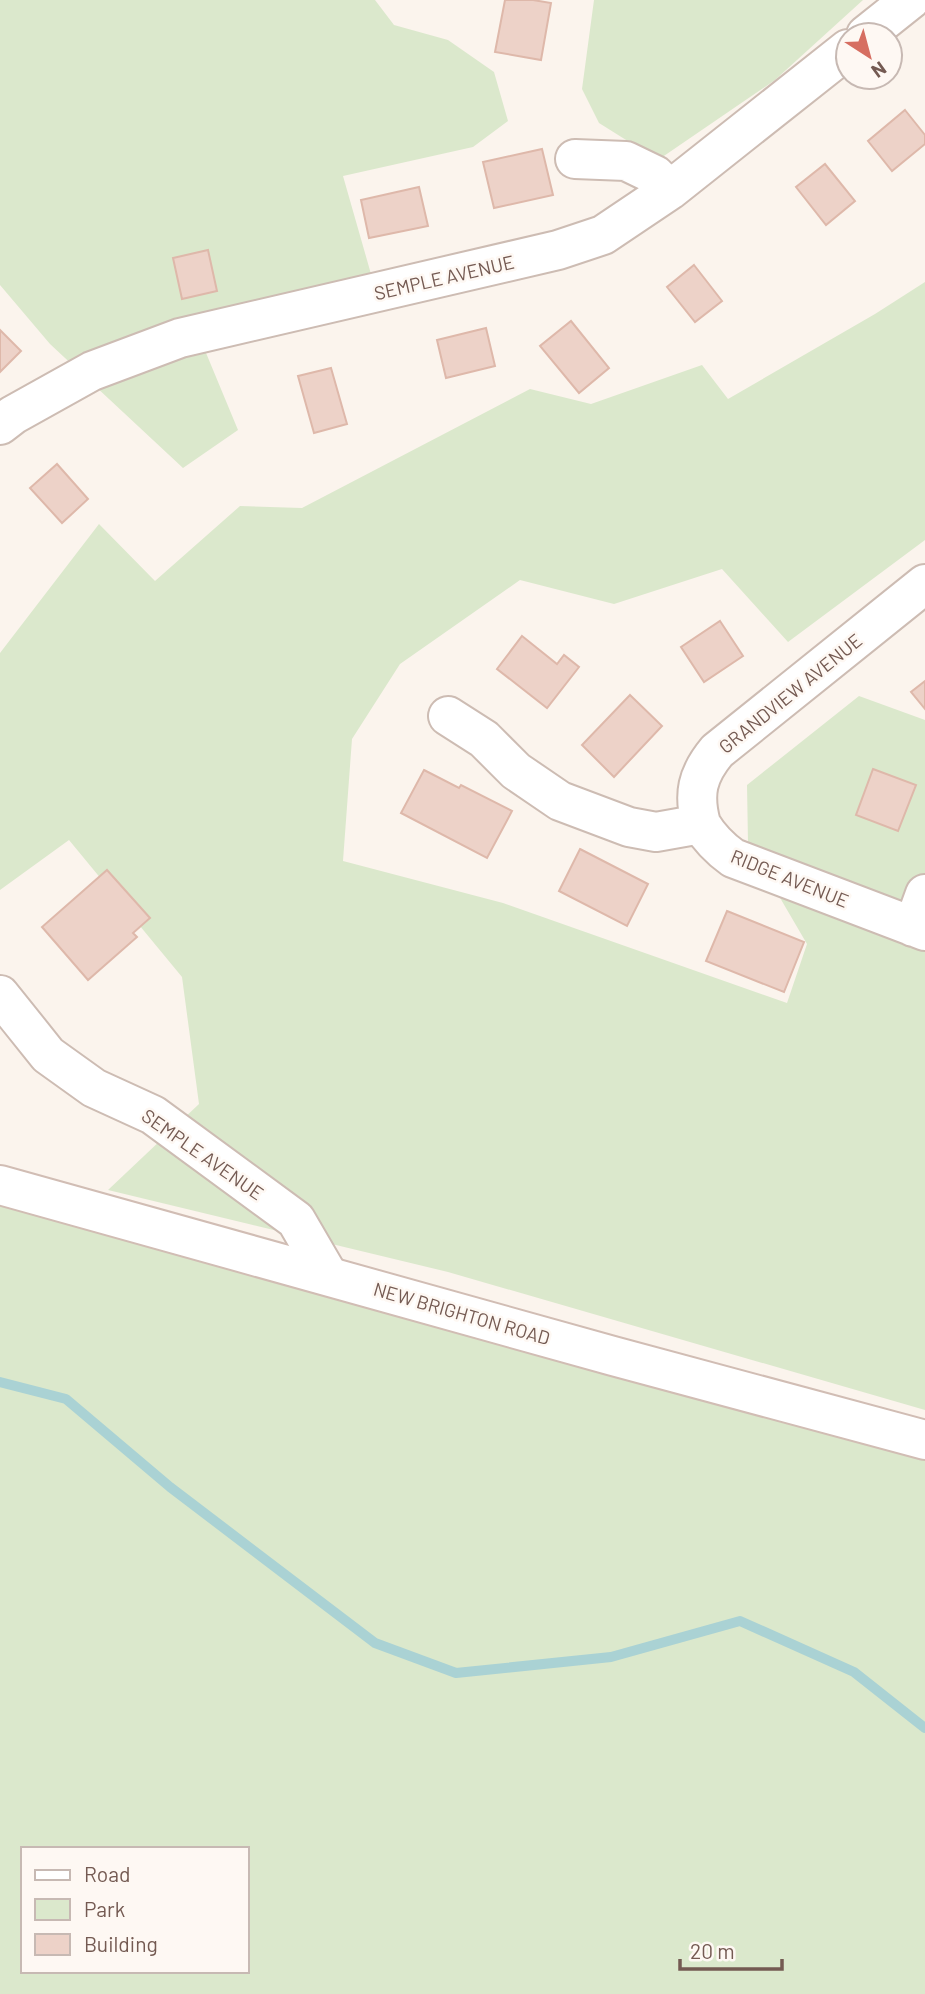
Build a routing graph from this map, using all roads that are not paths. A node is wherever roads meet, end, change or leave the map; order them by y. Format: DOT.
graph roads {
  1 [pos="910,0"];
  2 [pos="884,21"];
  3 [pos="834,60"];
  4 [pos="575,159"];
  5 [pos="670,190"];
  6 [pos="0,425"];
  7 [pos="925,584"];
  8 [pos="448,716"];
  9 [pos="701,824"];
  10 [pos="921,917"];
  11 [pos="0,995"];
  12 [pos="0,1185"];
  13 [pos="328,1275"];
  14 [pos="925,1440"];
  1 -- 2 [label="street"];
  3 -- 5 [label="street, SEMPLE AVENUE"];
  4 -- 5 [label="street"];
  5 -- 6 [label="street, SEMPLE AVENUE"];
  7 -- 9 [label="street, GRANDVIEW AVENUE"];
  8 -- 9 [label="street"];
  9 -- 10 [label="street, RIDGE AVENUE"];
  11 -- 13 [label="street, SEMPLE AVENUE"];
  12 -- 13 [label="street, NEW BRIGHTON ROAD"];
  13 -- 14 [label="street, NEW BRIGHTON ROAD"];
}
